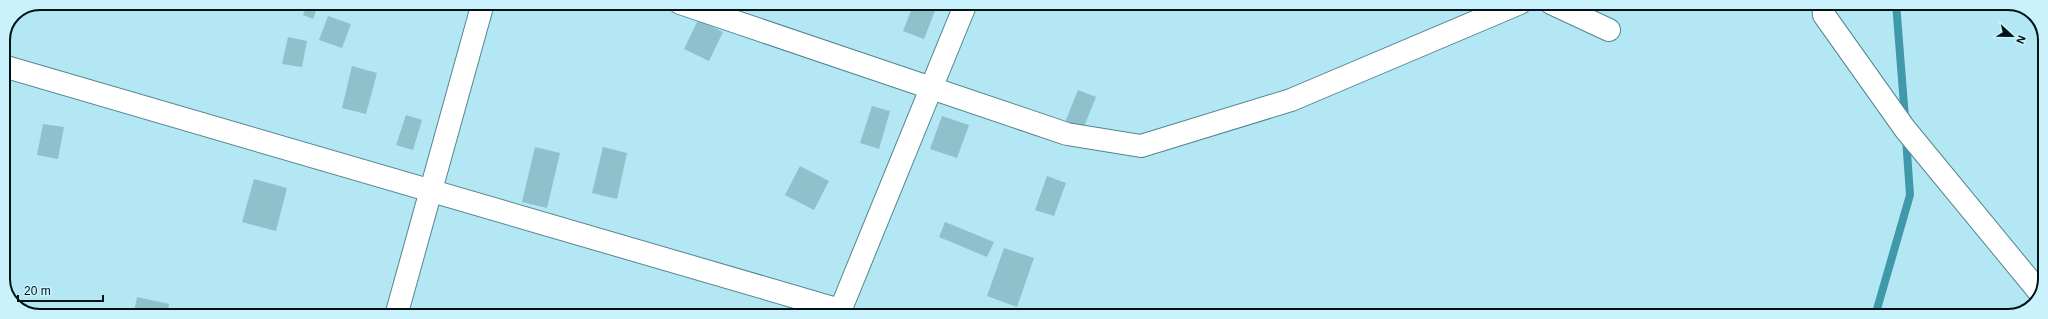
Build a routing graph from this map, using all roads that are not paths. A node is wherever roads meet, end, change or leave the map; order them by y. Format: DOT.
graph roads {
  1 [pos="481,10"];
  2 [pos="701,10"];
  3 [pos="963,10"];
  4 [pos="1503,10"];
  5 [pos="1566,10"];
  6 [pos="1824,10"];
  7 [pos="1609,30"];
  8 [pos="10,68"];
  9 [pos="932,89"];
  10 [pos="430,192"];
  11 [pos="2036,288"];
  12 [pos="398,309"];
  13 [pos="825,309"];
  14 [pos="841,309"];
  1 -- 10 [label="street"];
  2 -- 9 [label="street"];
  3 -- 9 [label="street"];
  4 -- 9 [label="street"];
  5 -- 7 [label="street"];
  6 -- 11 [label="street"];
  8 -- 10 [label="street"];
  9 -- 14 [label="street"];
  10 -- 12 [label="street"];
  10 -- 13 [label="street"];
}
